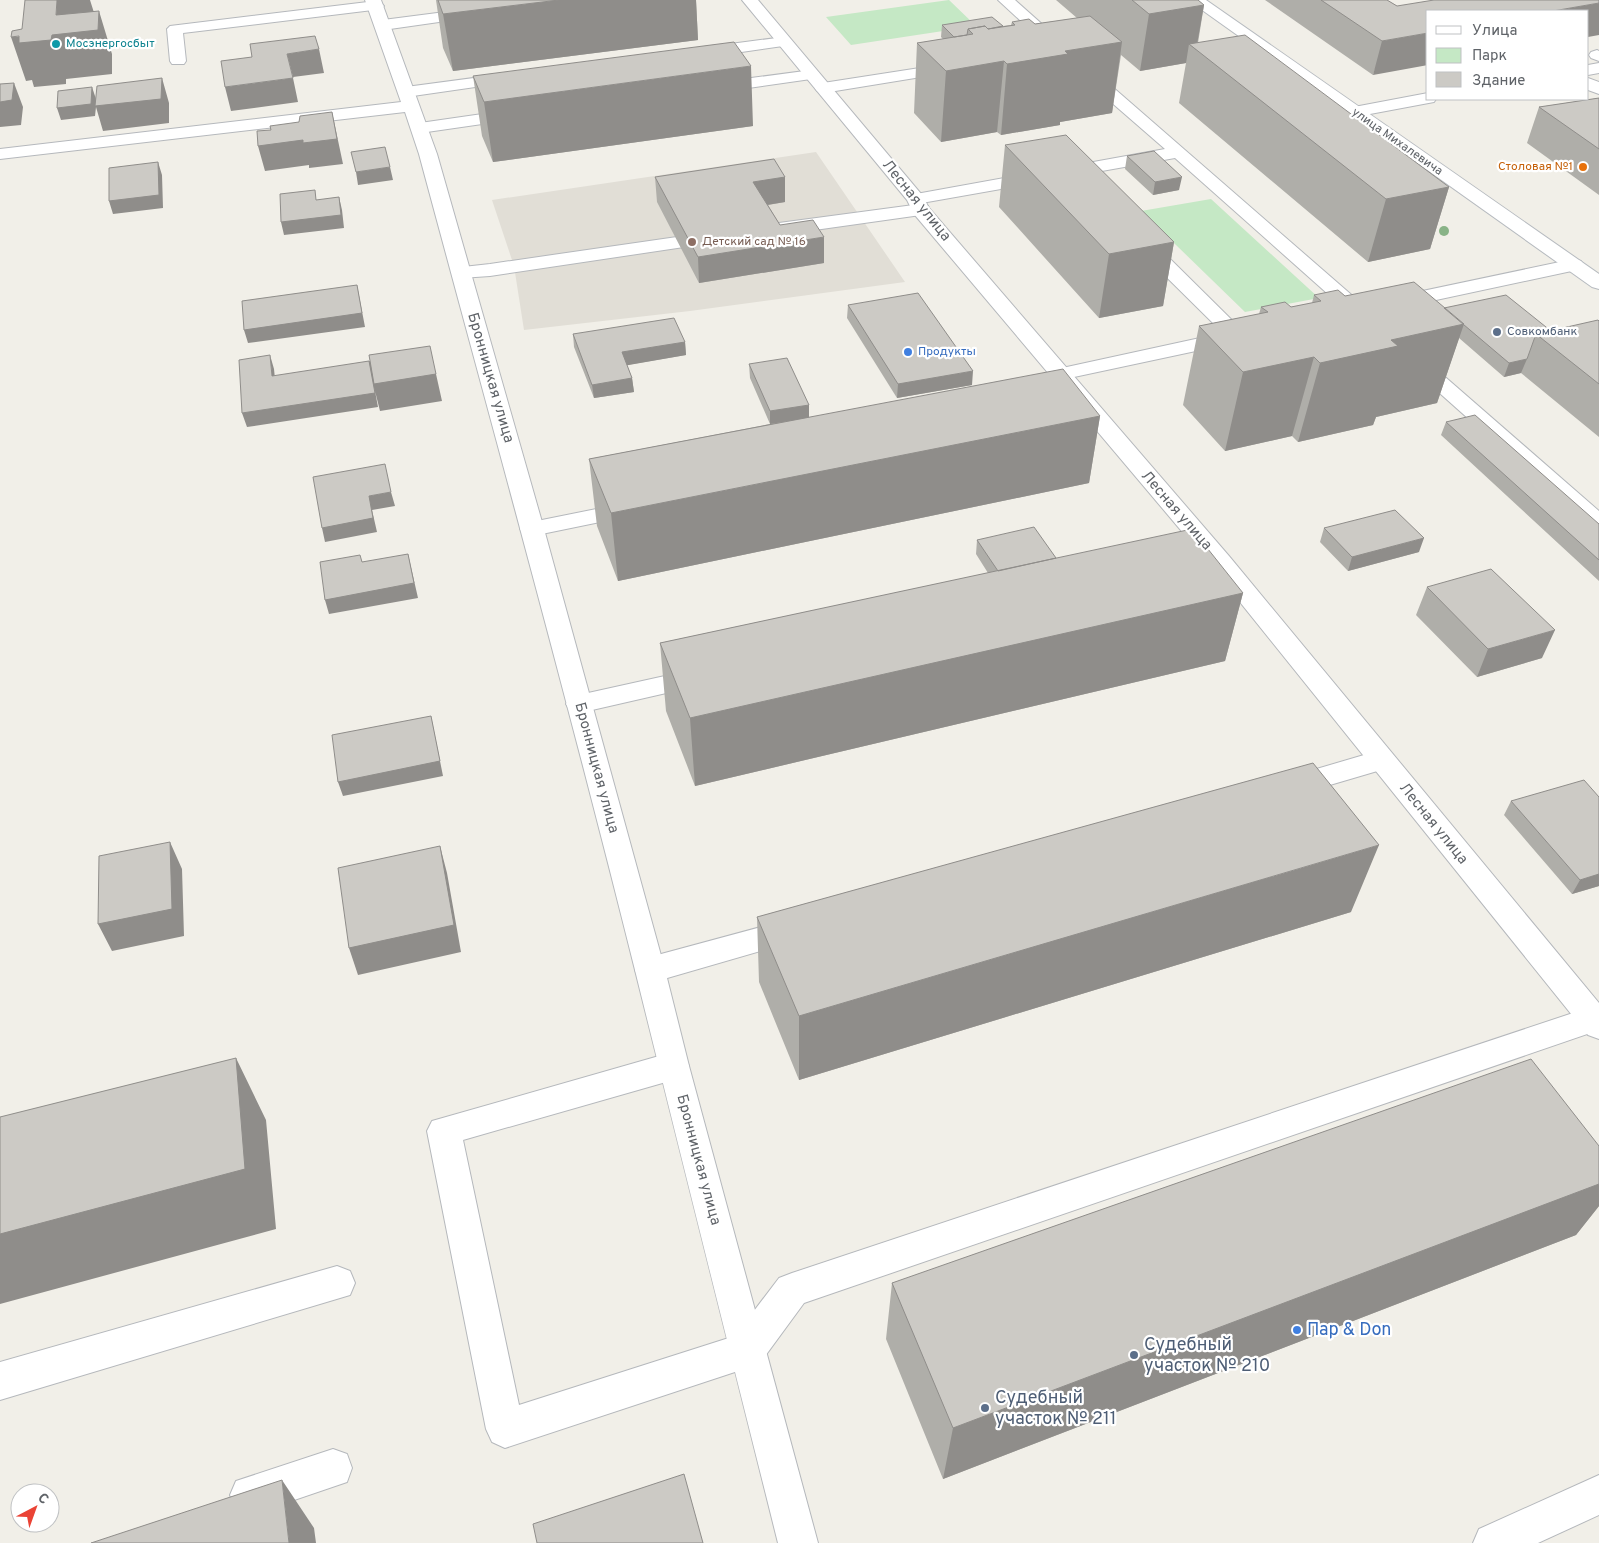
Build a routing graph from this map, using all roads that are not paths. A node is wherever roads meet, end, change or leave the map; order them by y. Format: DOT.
graph roads {
  1 [pos="750,0"];
  2 [pos="1006,0"];
  3 [pos="1196,0"];
  4 [pos="374,3"];
  5 [pos="489,12"];
  6 [pos="383,24"];
  7 [pos="784,42"];
  8 [pos="683,55"];
  9 [pos="1598,60"];
  10 [pos="178,61"];
  11 [pos="965,66"];
  12 [pos="1589,69"];
  13 [pos="527,76"];
  14 [pos="817,81"];
  15 [pos="698,90"];
  16 [pos="1426,98"];
  17 [pos="413,109"];
  18 [pos="1354,112"];
  19 [pos="531,113"];
  20 [pos="1179,152"];
  21 [pos="0,154"];
  22 [pos="918,205"];
  23 [pos="1126,226"];
  24 [pos="768,230"];
  25 [pos="677,243"];
  26 [pos="1574,265"];
  27 [pos="460,272"];
  28 [pos="1599,283"];
  29 [pos="1358,311"];
  30 [pos="1332,316"];
  31 [pos="1380,330"];
  32 [pos="1402,350"];
  33 [pos="1060,374"];
  34 [pos="1095,416"];
  35 [pos="1071,421"];
  36 [pos="647,506"];
  37 [pos="1599,523"];
  38 [pos="532,529"];
  39 [pos="1220,561"];
  40 [pos="1190,568"];
  41 [pos="724,672"];
  42 [pos="579,704"];
  43 [pos="1381,760"];
  44 [pos="1266,793"];
  45 [pos="815,924"];
  46 [pos="650,970"];
  47 [pos="1596,1022"];
  48 [pos="673,1066"];
  49 [pos="337,1283"];
  50 [pos="748,1350"];
  51 [pos="0,1381"];
  52 [pos="334,1468"];
  53 [pos="1599,1495"];
  54 [pos="222,1504"];
  55 [pos="798,1543"];
  56 [pos="1493,1543"];
  1 -- 7 [label="street, Лесная улица"];
  2 -- 20 [label="street"];
  3 -- 18 [label="street, улица Михалевича"];
  4 -- 6 [label="street, Бронницкая улица"];
  4 -- 10 [label="street"];
  5 -- 6 [label="street"];
  6 -- 17 [label="street, Бронницкая улица"];
  7 -- 8 [label="street"];
  7 -- 14 [label="street, Лесная улица"];
  9 -- 12 [label="street"];
  11 -- 14 [label="street"];
  13 -- 17 [label="street"];
  14 -- 15 [label="street"];
  14 -- 22 [label="street, Лесная улица"];
  16 -- 18 [label="street"];
  17 -- 19 [label="street"];
  17 -- 21 [label="street"];
  17 -- 27 [label="street, Бронницкая улица"];
  18 -- 26 [label="street, улица Михалевича"];
  20 -- 22 [label="street"];
  20 -- 29 [label="street"];
  22 -- 24 [label="street"];
  22 -- 33 [label="street, Лесная улица"];
  23 -- 33 [label="street"];
  25 -- 27 [label="street"];
  26 -- 28 [label="street, улица Михалевича"];
  26 -- 29 [label="street"];
  27 -- 38 [label="street, Бронницкая улица"];
  29 -- 30 [label="street"];
  29 -- 31 [label="street"];
  32 -- 37 [label="street"];
  33 -- 34 [label="street, Лесная улица"];
  34 -- 35 [label="street"];
  34 -- 39 [label="street, Лесная улица"];
  36 -- 38 [label="street"];
  38 -- 42 [label="street, Бронницкая улица"];
  39 -- 40 [label="street"];
  39 -- 43 [label="street, Лесная улица"];
  41 -- 42 [label="street"];
  42 -- 46 [label="street, Бронницкая улица"];
  43 -- 44 [label="street"];
  43 -- 47 [label="street, Лесная улица"];
  45 -- 46 [label="street"];
  46 -- 48 [label="street, Бронницкая улица"];
  47 -- 50 [label="street"];
  48 -- 50 [label="street, Бронницкая улица"];
  48 -- 50 [label="street"];
  49 -- 51 [label="street"];
  50 -- 55 [label="street, Бронницкая улица"];
  52 -- 54 [label="street"];
  53 -- 56 [label="street"];
}
